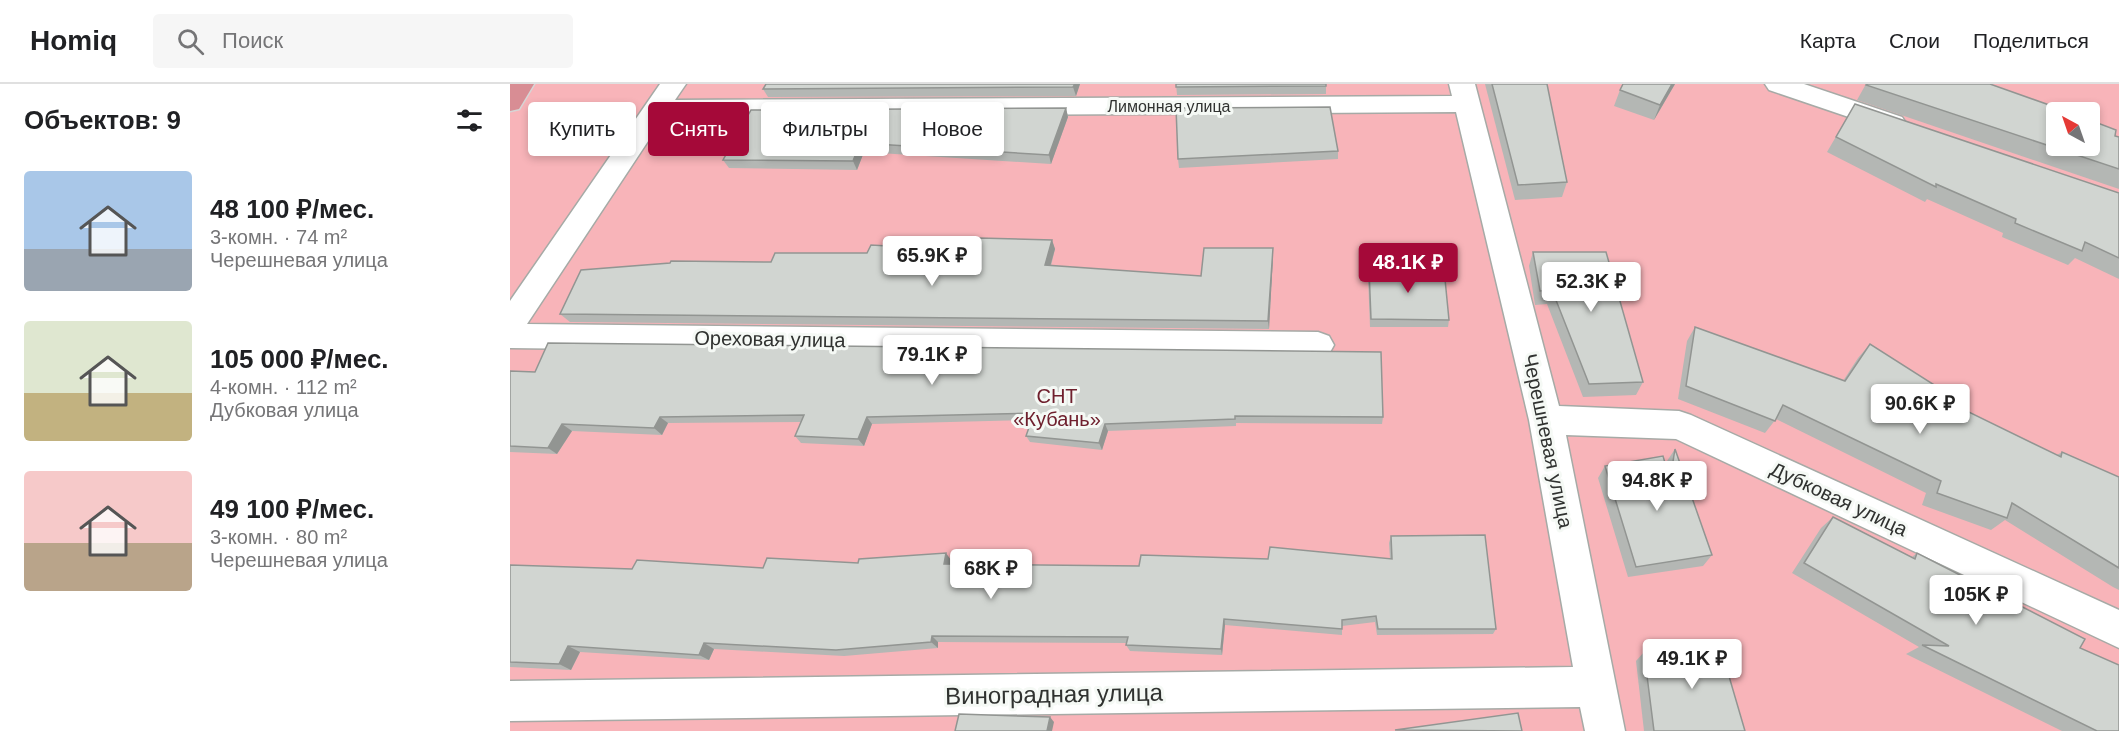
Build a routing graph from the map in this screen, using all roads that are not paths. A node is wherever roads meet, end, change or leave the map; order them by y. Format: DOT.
graph roads {
  1 [pos="521,84"];
  2 [pos="673,84"];
  3 [pos="1779,84"];
  4 [pos="1464,94"];
  5 [pos="661,102"];
  6 [pos="510,103"];
  7 [pos="749,107"];
  8 [pos="648,122"];
  9 [pos="1921,133"];
  10 [pos="510,325"];
  11 [pos="510,336"];
  12 [pos="1318,345"];
  13 [pos="1546,420"];
  14 [pos="2119,629"];
  15 [pos="1598,687"];
  16 [pos="510,701"];
  17 [pos="1605,731"];
  1 -- 6 [label="highway"];
  2 -- 5 [label="street"];
  3 -- 9 [label="street"];
  4 -- 7 [label="street, Лимонная улица"];
  4 -- 13 [label="street, Черешневая улица"];
  8 -- 10 [label="street"];
  11 -- 12 [label="street, Ореховая улица"];
  13 -- 14 [label="street, Дубковая улица"];
  13 -- 15 [label="street, Черешневая улица"];
  15 -- 16 [label="street, Виноградная улица"];
  15 -- 17 [label="street, Черешневая улица"];
}
